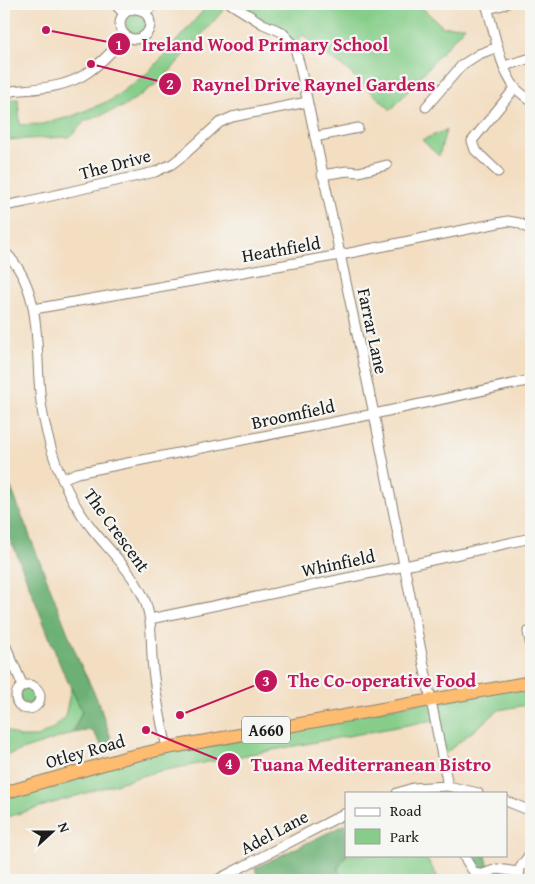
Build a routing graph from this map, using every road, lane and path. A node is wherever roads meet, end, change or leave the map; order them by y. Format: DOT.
graph roads {
  1 [pos="116,4"];
  2 [pos="154,4"];
  3 [pos="230,4"];
  4 [pos="506,4"];
  5 [pos="487,7"];
  6 [pos="145,13"];
  7 [pos="124,14"];
  8 [pos="126,36"];
  9 [pos="498,46"];
  10 [pos="531,58"];
  11 [pos="504,66"];
  12 [pos="515,88"];
  13 [pos="4,92"];
  14 [pos="531,101"];
  15 [pos="307,102"];
  16 [pos="426,107"];
  17 [pos="358,128"];
  18 [pos="314,137"];
  19 [pos="387,165"];
  20 [pos="498,172"];
  21 [pos="322,175"];
  22 [pos="4,206"];
  23 [pos="531,230"];
  24 [pos="4,251"];
  25 [pos="340,255"];
  26 [pos="34,309"];
  27 [pos="531,380"];
  28 [pos="374,414"];
  29 [pos="62,479"];
  30 [pos="531,538"];
  31 [pos="405,566"];
  32 [pos="150,619"];
  33 [pos="531,631"];
  34 [pos="4,642"];
  35 [pos="531,646"];
  36 [pos="531,682"];
  37 [pos="23,686"];
  38 [pos="430,700"];
  39 [pos="167,748"];
  40 [pos="448,786"];
  41 [pos="400,792"];
  42 [pos="474,792"];
  43 [pos="4,793"];
  44 [pos="508,803"];
  45 [pos="531,811"];
  46 [pos="345,814"];
  47 [pos="531,852"];
  48 [pos="464,856"];
  49 [pos="519,876"];
  50 [pos="217,880"];
  1 -- 7 [label="street"];
  2 -- 6 [label="street"];
  3 -- 15 [label="street, Farrar Lane"];
  4 -- 5 [label="street"];
  5 -- 9 [label="street"];
  6 -- 7 [label="street"];
  6 -- 8 [label="street"];
  7 -- 8 [label="street"];
  8 -- 13 [label="street"];
  9 -- 11 [label="street"];
  9 -- 16 [label="street"];
  10 -- 11 [label="street"];
  11 -- 12 [label="street"];
  12 -- 14 [label="street"];
  12 -- 20 [label="street"];
  15 -- 18 [label="street, Farrar Lane"];
  15 -- 22 [label="street, The Drive"];
  17 -- 18 [label="street"];
  18 -- 21 [label="street, Farrar Lane"];
  19 -- 21 [label="street"];
  21 -- 25 [label="street, Farrar Lane"];
  23 -- 25 [label="street, Heathfield"];
  24 -- 26 [label="street, The Crescent"];
  25 -- 26 [label="street, Heathfield"];
  25 -- 28 [label="street, Farrar Lane"];
  26 -- 29 [label="street, The Crescent"];
  27 -- 28 [label="street, Broomfield"];
  28 -- 29 [label="street, Broomfield"];
  28 -- 31 [label="street, Farrar Lane"];
  29 -- 32 [label="street, The Crescent"];
  30 -- 31 [label="street, Whinfield"];
  31 -- 32 [label="street, Whinfield"];
  31 -- 38 [label="street, Farrar Lane"];
  32 -- 39 [label="street, The Crescent"];
  33 -- 35 [label="street"];
  34 -- 37 [label="street"];
  36 -- 38 [label="highway, Otley Road / A660"];
  38 -- 39 [label="highway, Otley Road / A660"];
  38 -- 40 [label="street, Farrar Lane"];
  39 -- 43 [label="highway, Otley Road / A660"];
  40 -- 41 [label="street"];
  40 -- 42 [label="street"];
  44 -- 45 [label="street"];
  46 -- 50 [label="street, Adel Lane"];
  47 -- 49 [label="street"];
  48 -- 49 [label="street"];
}
